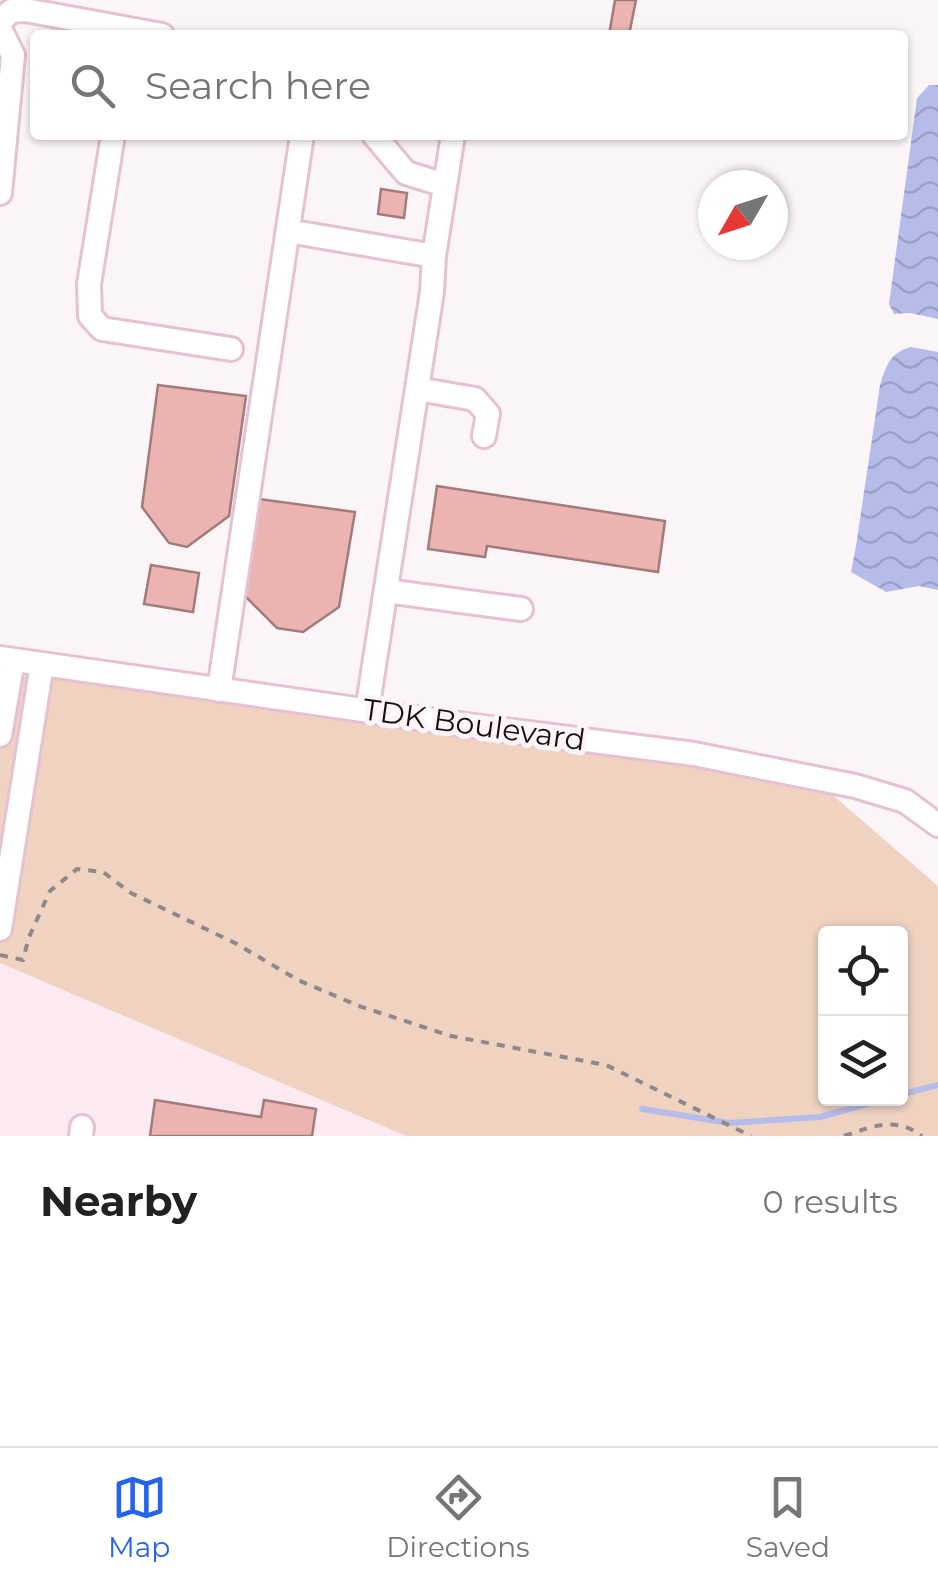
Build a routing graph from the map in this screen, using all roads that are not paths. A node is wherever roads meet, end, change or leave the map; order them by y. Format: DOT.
graph roads {
  1 [pos="0,22"];
  2 [pos="0,29"];
  3 [pos="135,30"];
  4 [pos="113,140"];
  5 [pos="301,140"];
  6 [pos="378,140"];
  7 [pos="452,140"];
  8 [pos="445,186"];
  9 [pos="0,193"];
  10 [pos="288,231"];
  11 [pos="434,256"];
  12 [pos="231,349"];
  13 [pos="417,389"];
  14 [pos="484,436"];
  15 [pos="386,591"];
  16 [pos="521,609"];
  17 [pos="6,659"];
  18 [pos="42,664"];
  19 [pos="219,690"];
  20 [pos="367,711"];
  21 [pos="0,735"];
  22 [pos="905,802"];
  23 [pos="938,806"];
  24 [pos="938,825"];
  25 [pos="0,929"];
  1 -- 3 [label="street"];
  2 -- 9 [label="street"];
  4 -- 12 [label="street"];
  5 -- 10 [label="street"];
  6 -- 8 [label="street"];
  7 -- 8 [label="street"];
  8 -- 11 [label="street"];
  10 -- 11 [label="street"];
  10 -- 19 [label="street"];
  11 -- 13 [label="street"];
  13 -- 14 [label="street"];
  13 -- 15 [label="street"];
  15 -- 16 [label="street"];
  15 -- 20 [label="street"];
  17 -- 18 [label="street, TDK Boulevard"];
  17 -- 21 [label="street"];
  18 -- 19 [label="street, TDK Boulevard"];
  18 -- 25 [label="street"];
  19 -- 20 [label="street, TDK Boulevard"];
  20 -- 22 [label="street, TDK Boulevard"];
  22 -- 23 [label="street"];
  22 -- 24 [label="street, TDK Boulevard"];
}
